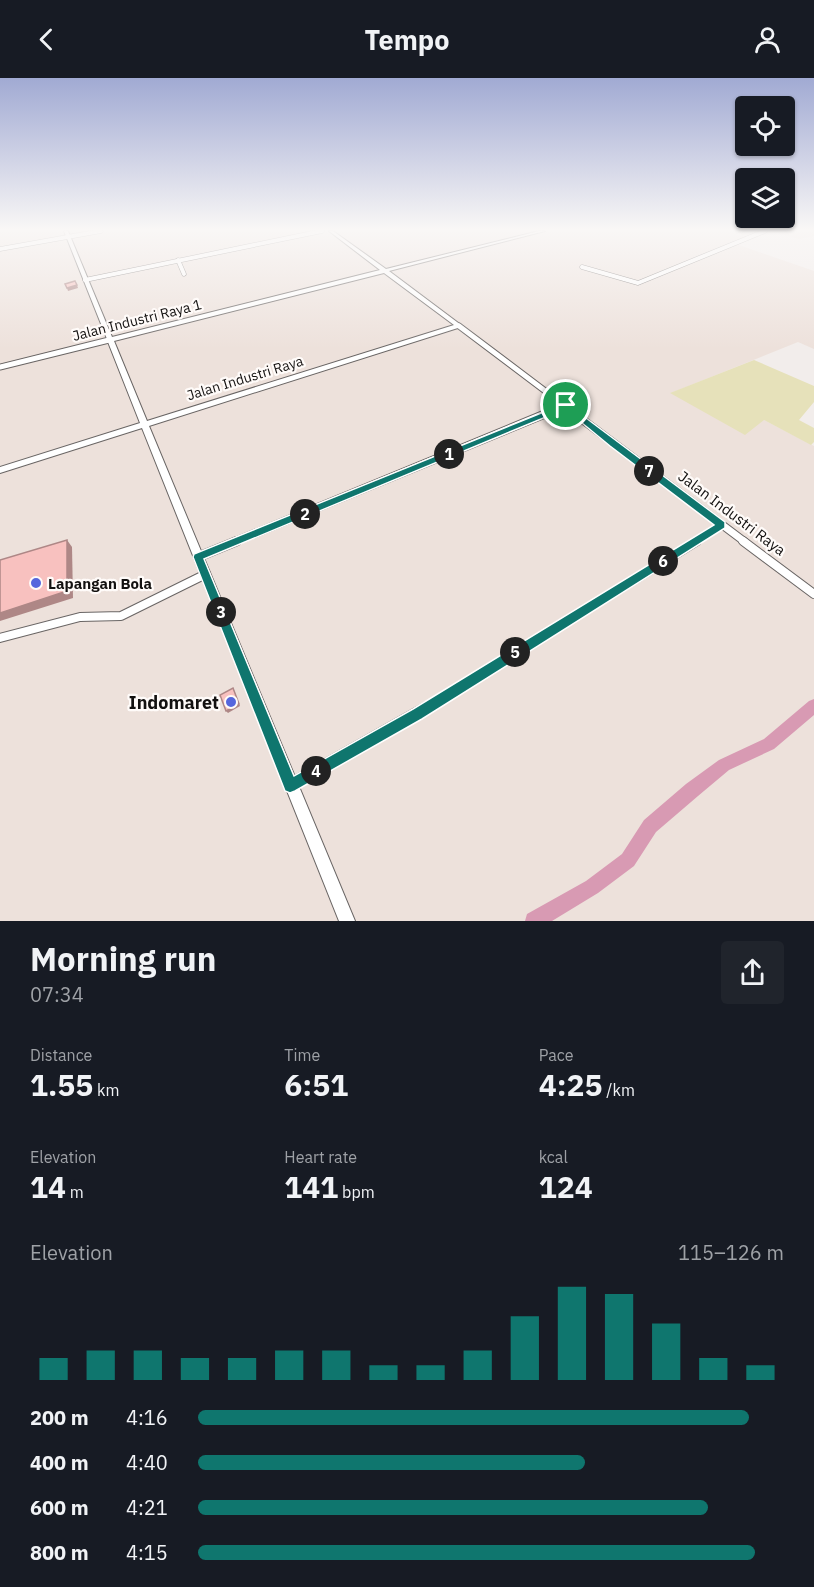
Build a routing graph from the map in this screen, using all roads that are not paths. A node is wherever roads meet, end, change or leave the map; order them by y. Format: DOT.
graph roads {
  1 [pos="82,270"];
  2 [pos="133,270"];
  3 [pos="182,270"];
  4 [pos="384,270"];
  5 [pos="385,270"];
  6 [pos="598,270"];
  7 [pos="667,270"];
  8 [pos="184,274"];
  9 [pos="86,280"];
  10 [pos="459,326"];
  11 [pos="109,340"];
  12 [pos="0,367"];
  13 [pos="566,405"];
  14 [pos="144,426"];
  15 [pos="0,470"];
  16 [pos="722,525"];
  17 [pos="198,557"];
  18 [pos="206,574"];
  19 [pos="814,594"];
  20 [pos="0,638"];
  21 [pos="290,786"];
  22 [pos="347,921"];
  1 -- 9 [label="street"];
  2 -- 9 [label="street"];
  3 -- 8 [label="street"];
  4 -- 11 [label="street, Jalan Industri Raya 1"];
  5 -- 10 [label="street, Jalan Industri Raya"];
  6 -- 7 [label="street"];
  9 -- 11 [label="street"];
  10 -- 13 [label="street, Jalan Industri Raya"];
  10 -- 14 [label="street, Jalan Industri Raya"];
  11 -- 12 [label="street, Jalan Industri Raya 1"];
  11 -- 14 [label="street"];
  13 -- 16 [label="street, Jalan Industri Raya"];
  13 -- 17 [label="street"];
  14 -- 15 [label="street, Jalan Industri Raya"];
  14 -- 17 [label="street"];
  16 -- 19 [label="street, Jalan Industri Raya"];
  16 -- 21 [label="street"];
  17 -- 18 [label="street"];
  18 -- 20 [label="street"];
  18 -- 21 [label="street"];
  21 -- 22 [label="street"];
}
